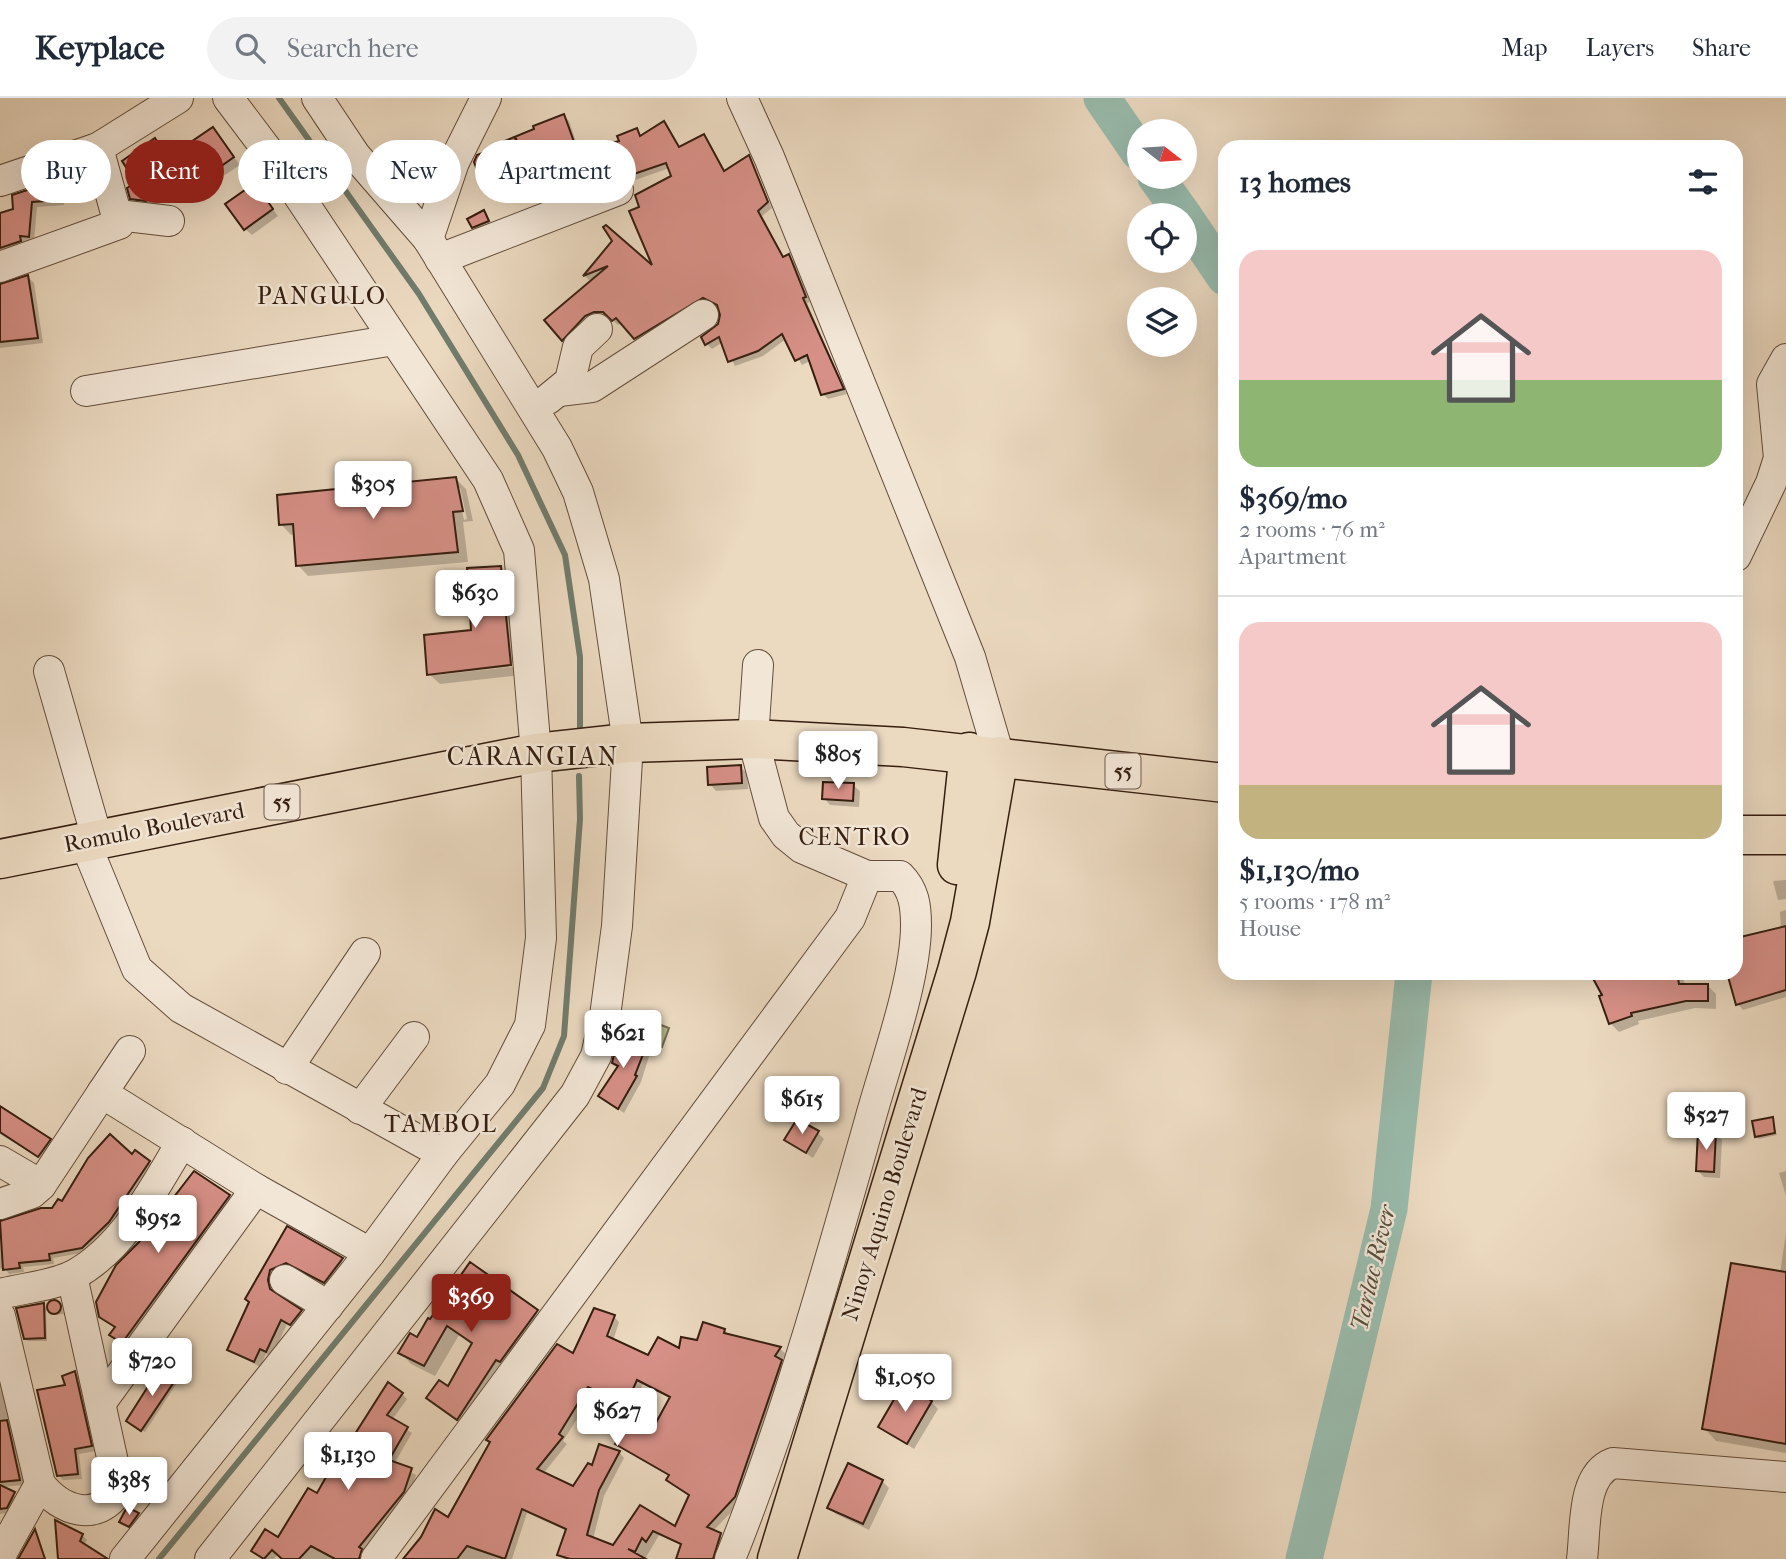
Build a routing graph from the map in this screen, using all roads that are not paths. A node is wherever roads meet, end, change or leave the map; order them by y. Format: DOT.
graph roads {
  1 [pos="178,98"];
  2 [pos="228,98"];
  3 [pos="317,98"];
  4 [pos="486,98"];
  5 [pos="741,98"];
  6 [pos="111,140"];
  7 [pos="21,174"];
  8 [pos="0,181"];
  9 [pos="111,192"];
  10 [pos="577,203"];
  11 [pos="118,215"];
  12 [pos="169,221"];
  13 [pos="434,249"];
  14 [pos="0,267"];
  15 [pos="702,315"];
  16 [pos="597,329"];
  17 [pos="394,340"];
  18 [pos="1786,359"];
  19 [pos="86,391"];
  20 [pos="559,391"];
  21 [pos="534,410"];
  22 [pos="1743,542"];
  23 [pos="758,665"];
  24 [pos="50,671"];
  25 [pos="752,739"];
  26 [pos="628,743"];
  27 [pos="536,753"];
  28 [pos="997,755"];
  29 [pos="1218,782"];
  30 [pos="1743,835"];
  31 [pos="1786,835"];
  32 [pos="90,839"];
  33 [pos="0,859"];
  34 [pos="867,876"];
  35 [pos="365,953"];
  36 [pos="414,1037"];
  37 [pos="130,1051"];
  38 [pos="287,1069"];
  39 [pos="102,1093"];
  40 [pos="360,1109"];
  41 [pos="182,1142"];
  42 [pos="443,1154"];
  43 [pos="0,1161"];
  44 [pos="41,1185"];
  45 [pos="256,1189"];
  46 [pos="0,1204"];
  47 [pos="370,1253"];
  48 [pos="72,1276"];
  49 [pos="285,1280"];
  50 [pos="0,1294"];
  51 [pos="328,1306"];
  52 [pos="0,1316"];
  53 [pos="102,1401"];
  54 [pos="1786,1477"];
  55 [pos="40,1484"];
  56 [pos="0,1556"];
  57 [pos="125,1559"];
  58 [pos="211,1559"];
  59 [pos="376,1559"];
  60 [pos="730,1559"];
  61 [pos="777,1559"];
  62 [pos="1582,1559"];
  1 -- 6 [label="street"];
  2 -- 17 [label="street"];
  3 -- 13 [label="street"];
  4 -- 13 [label="street"];
  5 -- 28 [label="street"];
  7 -- 8 [label="street"];
  9 -- 11 [label="street"];
  10 -- 13 [label="street"];
  11 -- 12 [label="street"];
  11 -- 14 [label="street"];
  13 -- 21 [label="street"];
  15 -- 20 [label="street"];
  16 -- 20 [label="street"];
  17 -- 19 [label="street"];
  17 -- 27 [label="street"];
  18 -- 22 [label="street"];
  20 -- 21 [label="street"];
  21 -- 26 [label="street"];
  23 -- 25 [label="street"];
  24 -- 32 [label="street"];
  25 -- 26 [label="main road, Romulo Boulevard / 55"];
  25 -- 28 [label="main road, Romulo Boulevard / 55"];
  25 -- 34 [label="street"];
  26 -- 27 [label="main road, Romulo Boulevard / 55"];
  26 -- 58 [label="street"];
  27 -- 32 [label="main road, Romulo Boulevard / 55"];
  27 -- 42 [label="street"];
  28 -- 29 [label="main road, Romulo Boulevard / 55"];
  28 -- 61 [label="main road, Ninoy Aquino Boulevard"];
  30 -- 31 [label="main road"];
  32 -- 33 [label="main road, Romulo Boulevard / 55"];
  32 -- 38 [label="street"];
  34 -- 59 [label="street"];
  34 -- 60 [label="street"];
  35 -- 38 [label="street"];
  36 -- 40 [label="street"];
  37 -- 39 [label="street"];
  38 -- 40 [label="street"];
  39 -- 41 [label="street"];
  39 -- 44 [label="street"];
  40 -- 42 [label="street"];
  41 -- 45 [label="street"];
  41 -- 48 [label="street"];
  42 -- 47 [label="street"];
  43 -- 44 [label="street"];
  44 -- 46 [label="street"];
  45 -- 47 [label="street"];
  45 -- 53 [label="street"];
  47 -- 51 [label="street"];
  48 -- 50 [label="street"];
  48 -- 53 [label="street"];
  49 -- 51 [label="street"];
  51 -- 57 [label="street"];
  52 -- 55 [label="street"];
  53 -- 55 [label="street"];
  54 -- 62 [label="street"];
  55 -- 56 [label="street"];
}
